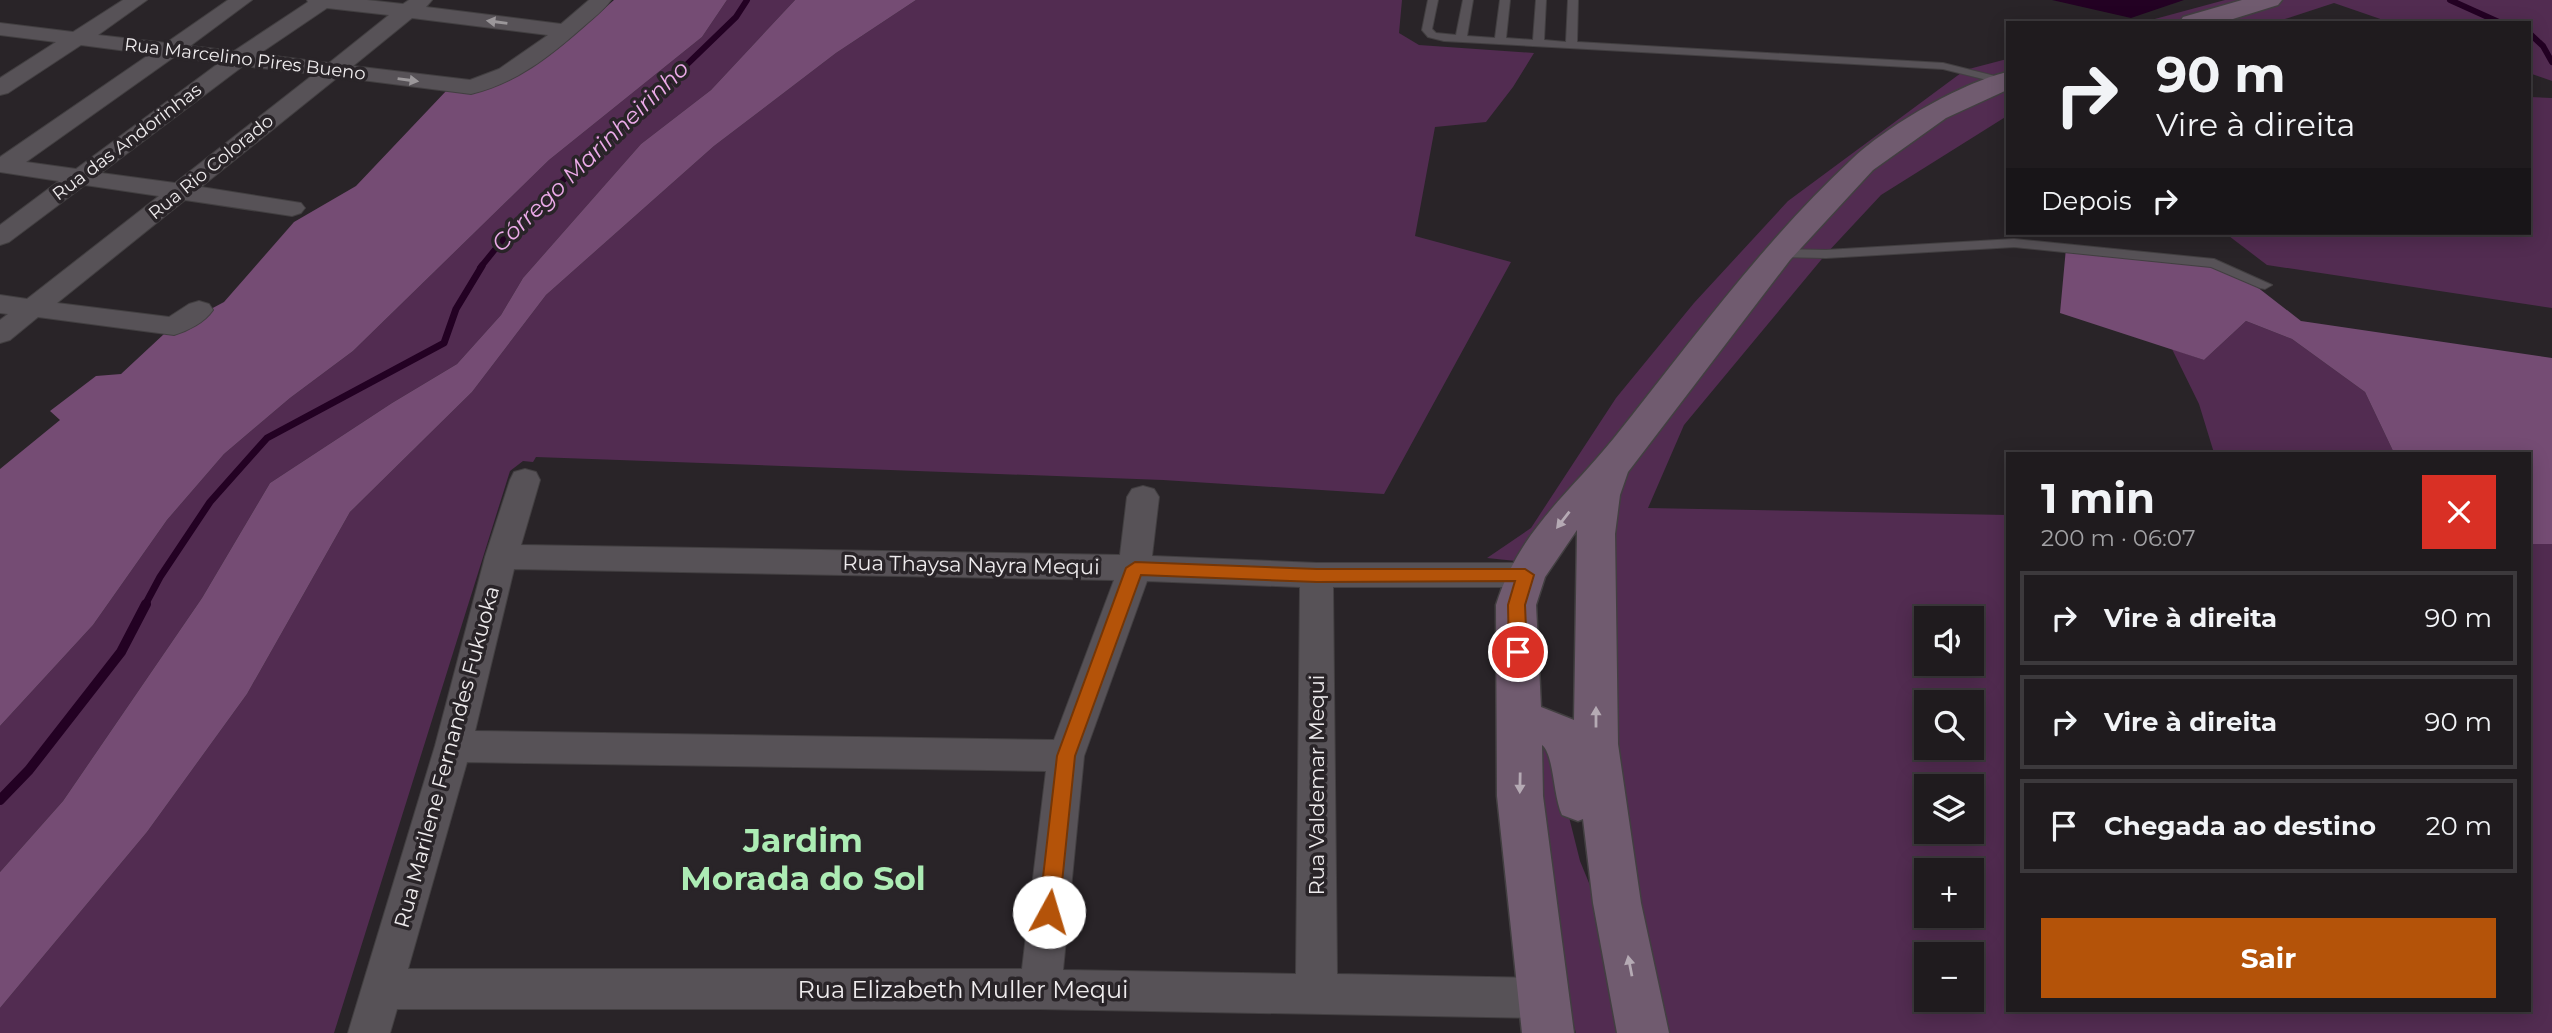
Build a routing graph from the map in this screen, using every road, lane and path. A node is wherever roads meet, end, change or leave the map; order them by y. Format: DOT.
graph roads {
  1 [pos="137,0"];
  2 [pos="242,0"];
  3 [pos="317,0"];
  4 [pos="601,0"];
  5 [pos="1433,0"];
  6 [pos="1468,0"];
  7 [pos="1505,0"];
  8 [pos="1541,0"];
  9 [pos="1573,0"];
  10 [pos="2269,0"];
  11 [pos="323,1"];
  12 [pos="416,5"];
  13 [pos="2199,21"];
  14 [pos="0,29"];
  15 [pos="565,31"];
  16 [pos="77,39"];
  17 [pos="1461,39"];
  18 [pos="1500,41"];
  19 [pos="1538,43"];
  20 [pos="1571,45"];
  21 [pos="171,49"];
  22 [pos="239,58"];
  23 [pos="331,69"];
  24 [pos="2005,81"];
  25 [pos="0,88"];
  26 [pos="3,165"];
  27 [pos="81,177"];
  28 [pos="182,190"];
  29 [pos="292,208"];
  30 [pos="0,237"];
  31 [pos="1779,253"];
  32 [pos="2265,285"];
  33 [pos="0,304"];
  34 [pos="32,309"];
  35 [pos="199,310"];
  36 [pos="0,334"];
  37 [pos="1609,470"];
  38 [pos="525,480"];
  39 [pos="1143,497"];
  40 [pos="502,558"];
  41 [pos="1135,568"];
  42 [pos="1317,575"];
  43 [pos="1525,575"];
  44 [pos="1520,723"];
  45 [pos="453,746"];
  46 [pos="1066,756"];
  47 [pos="1617,903"];
  48 [pos="383,989"];
  49 [pos="1040,989"];
  50 [pos="1316,996"];
  51 [pos="1545,1015"];
  52 [pos="369,1033"];
  53 [pos="1643,1033"];
  1 -- 16 [label="street"];
  2 -- 21 [label="street"];
  3 -- 11 [label="street"];
  4 -- 15 [label="street"];
  5 -- 17 [label="lane"];
  6 -- 17 [label="lane"];
  7 -- 18 [label="lane"];
  8 -- 19 [label="lane"];
  9 -- 20 [label="lane"];
  10 -- 13 [label="main road"];
  11 -- 12 [label="street"];
  11 -- 22 [label="street, Rua das Andorinhas"];
  15 -- 12 [label="street, one-way"];
  12 -- 23 [label="street, Rua Rio Colorado"];
  14 -- 16 [label="street, Rua Marcelino Pires Bueno"];
  23 -- 15 [label="street, Rua Marcelino Pires Bueno, one-way"];
  16 -- 21 [label="street, Rua Marcelino Pires Bueno"];
  16 -- 25 [label="street"];
  17 -- 18 [label="lane"];
  18 -- 19 [label="lane"];
  19 -- 20 [label="lane"];
  20 -- 24 [label="lane"];
  21 -- 22 [label="street, Rua Marcelino Pires Bueno"];
  21 -- 26 [label="street"];
  22 -- 23 [label="street, Rua Marcelino Pires Bueno"];
  22 -- 27 [label="street, Rua das Andorinhas"];
  23 -- 28 [label="street, Rua Rio Colorado"];
  24 -- 31 [label="main road"];
  26 -- 27 [label="street"];
  27 -- 28 [label="street"];
  27 -- 30 [label="street, Rua das Andorinhas"];
  28 -- 29 [label="street"];
  28 -- 34 [label="street, Rua Rio Colorado"];
  31 -- 32 [label="lane"];
  31 -- 37 [label="main road"];
  33 -- 34 [label="street"];
  34 -- 35 [label="street"];
  34 -- 36 [label="street, Rua Rio Colorado"];
  37 -- 43 [label="main road, one-way"];
  47 -- 37 [label="main road, one-way"];
  38 -- 40 [label="street, Rua Marilene Fernandes Fukuoka"];
  39 -- 41 [label="street"];
  40 -- 41 [label="street, Rua Thaysa Nayra Mequi"];
  40 -- 45 [label="street, Rua Marilene Fernandes Fukuoka"];
  41 -- 42 [label="street, Rua Thaysa Nayra Mequi"];
  41 -- 46 [label="street"];
  42 -- 43 [label="street, Rua Thaysa Nayra Mequi"];
  42 -- 50 [label="street, Rua Valdemar Mequi"];
  43 -- 44 [label="main road"];
  44 -- 47 [label="main road"];
  44 -- 51 [label="main road, one-way"];
  45 -- 46 [label="street"];
  45 -- 48 [label="street, Rua Marilene Fernandes Fukuoka"];
  46 -- 49 [label="street"];
  53 -- 47 [label="main road, one-way"];
  48 -- 49 [label="street, Rua Elizabeth Muller Mequi"];
  48 -- 52 [label="street, Rua Marilene Fernandes Fukuoka"];
  49 -- 50 [label="street, Rua Elizabeth Muller Mequi"];
  50 -- 51 [label="street, Rua Elizabeth Muller Mequi"];
}
